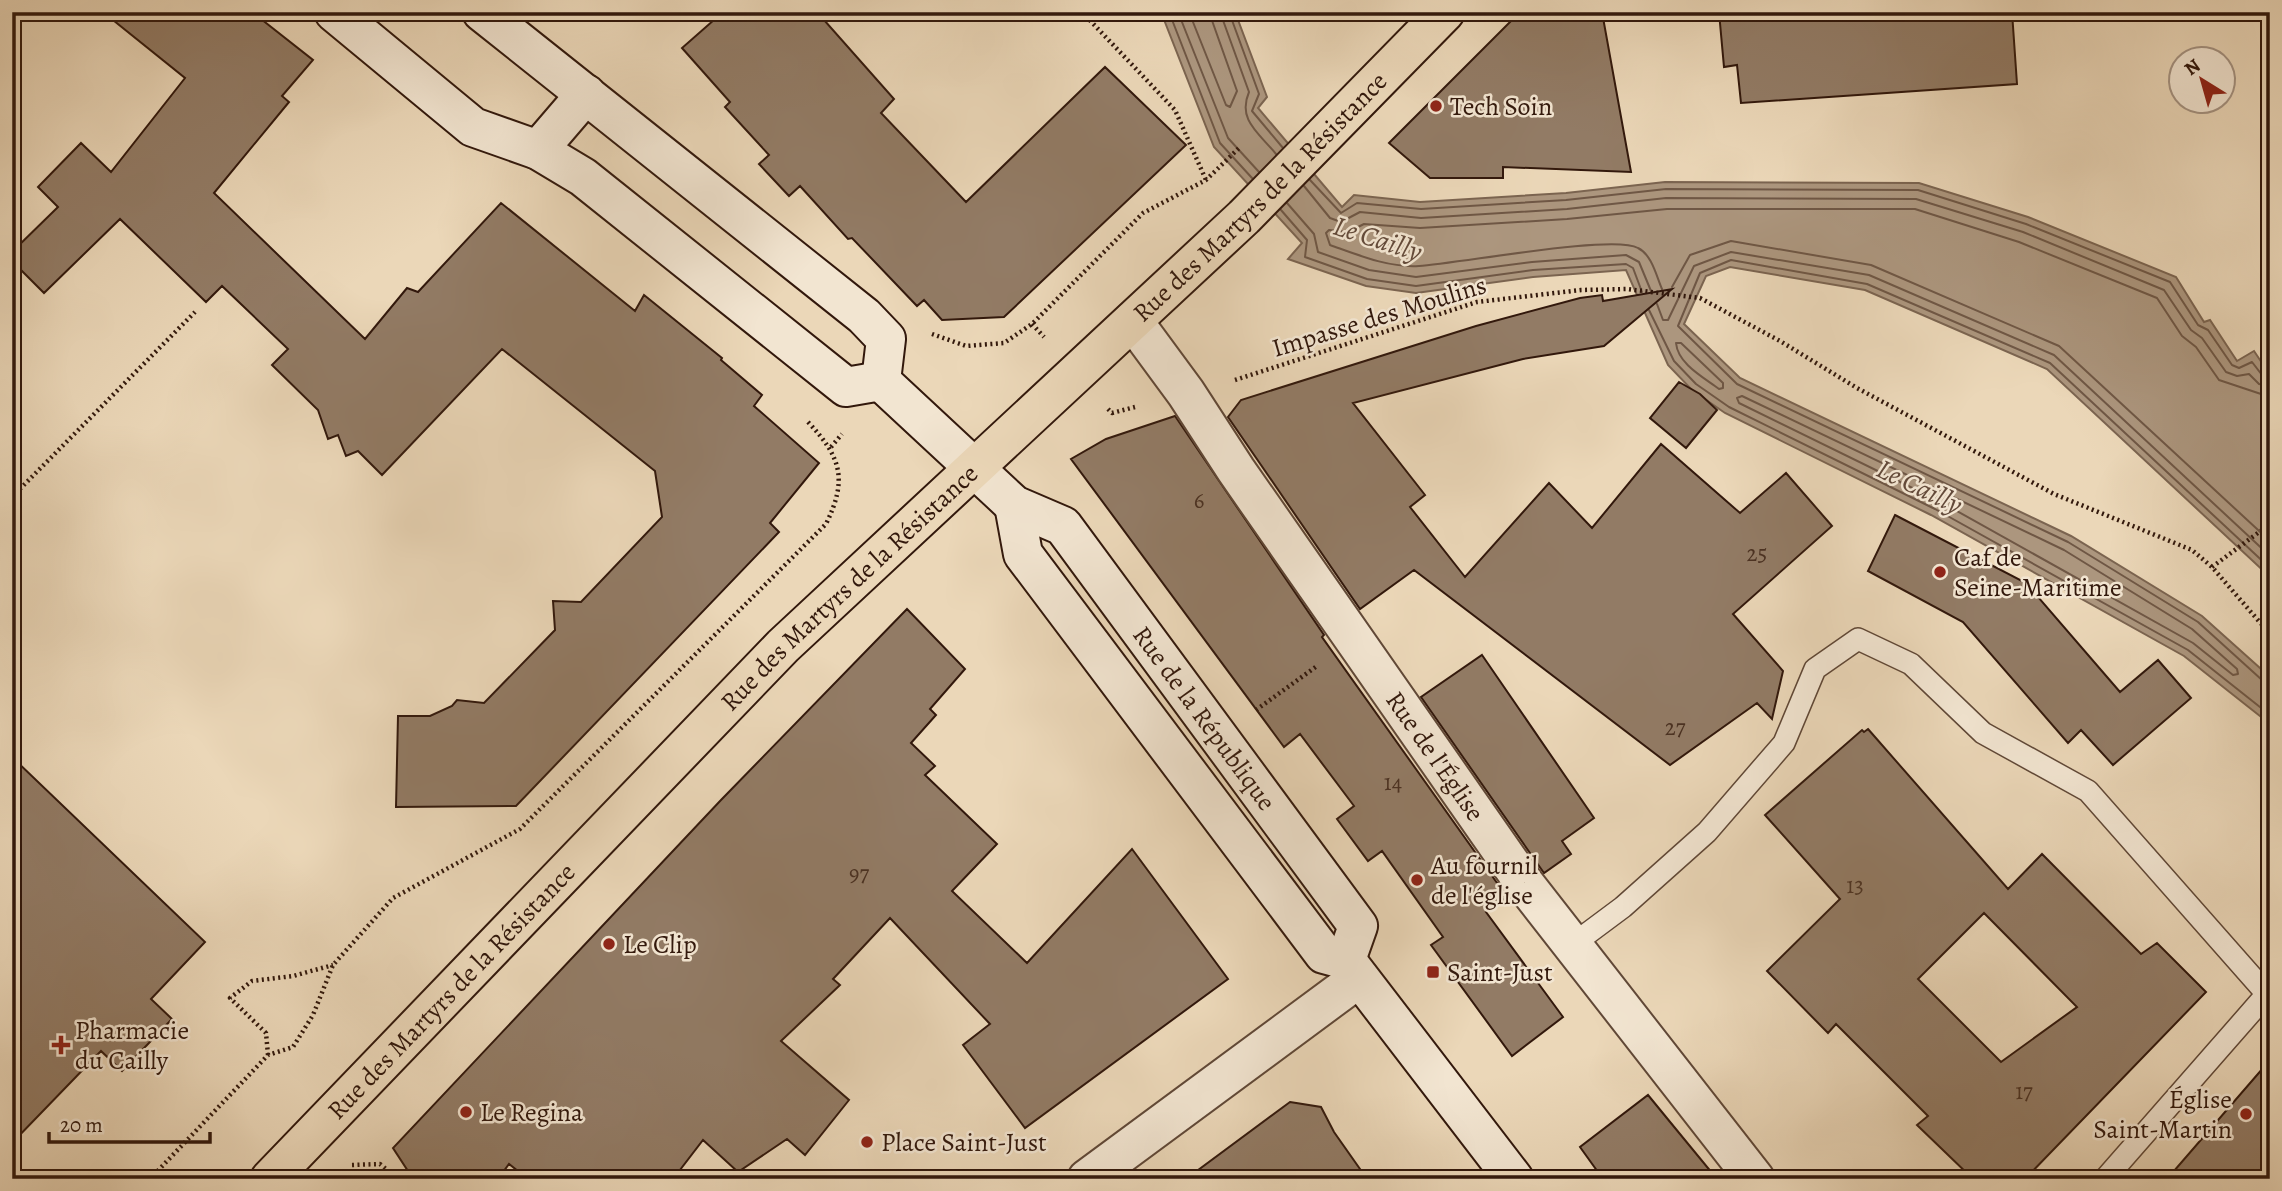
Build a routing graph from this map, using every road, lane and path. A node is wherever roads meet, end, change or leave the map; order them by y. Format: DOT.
graph roads {
  1 [pos="334,12"];
  2 [pos="482,12"];
  3 [pos="1082,12"];
  4 [pos="1445,12"];
  5 [pos="586,94"];
  6 [pos="538,150"];
  7 [pos="195,312"];
  8 [pos="1133,321"];
  9 [pos="925,341"];
  10 [pos="881,381"];
  11 [pos="1186,393"];
  12 [pos="831,447"];
  13 [pos="972,469"];
  14 [pos="12,497"];
  15 [pos="1014,505"];
  16 [pos="2270,524"];
  17 [pos="2212,567"];
  18 [pos="2270,634"];
  19 [pos="1355,639"];
  20 [pos="1218,737"];
  21 [pos="1572,945"];
  22 [pos="333,965"];
  23 [pos="1353,969"];
  24 [pos="268,1055"];
  25 [pos="1752,1176"];
  26 [pos="150,1179"];
  27 [pos="270,1179"];
  28 [pos="1087,1179"];
  29 [pos="1514,1179"];
  30 [pos="2105,1179"];
  1 -- 6 [label="street"];
  2 -- 5 [label="street"];
  3 -- 9 [label="path"];
  4 -- 8 [label="main road, Rue des Martyrs de la Résistance"];
  5 -- 6 [label="street"];
  5 -- 10 [label="street"];
  6 -- 10 [label="street"];
  7 -- 14 [label="path"];
  8 -- 11 [label="street, Rue de l'Église"];
  8 -- 13 [label="main road, Rue des Martyrs de la Résistance"];
  10 -- 13 [label="street, Rue de la République"];
  11 -- 17 [label="path, Impasse des Moulins"];
  11 -- 19 [label="street, Rue de l'Église"];
  12 -- 22 [label="path"];
  13 -- 15 [label="street, Rue de la République"];
  13 -- 27 [label="main road, Rue des Martyrs de la Résistance"];
  15 -- 20 [label="street, Rue de la République"];
  15 -- 23 [label="street, Rue de la République"];
  16 -- 17 [label="path"];
  17 -- 18 [label="path"];
  19 -- 20 [label="path"];
  19 -- 21 [label="street, Rue de l'Église"];
  20 -- 23 [label="street, Rue de la République"];
  21 -- 25 [label="street, Rue de l'Église"];
  21 -- 30 [label="lane"];
  22 -- 24 [label="path"];
  22 -- 24 [label="path"];
  23 -- 28 [label="street"];
  23 -- 29 [label="street, Rue de la République"];
  24 -- 26 [label="path"];
}
